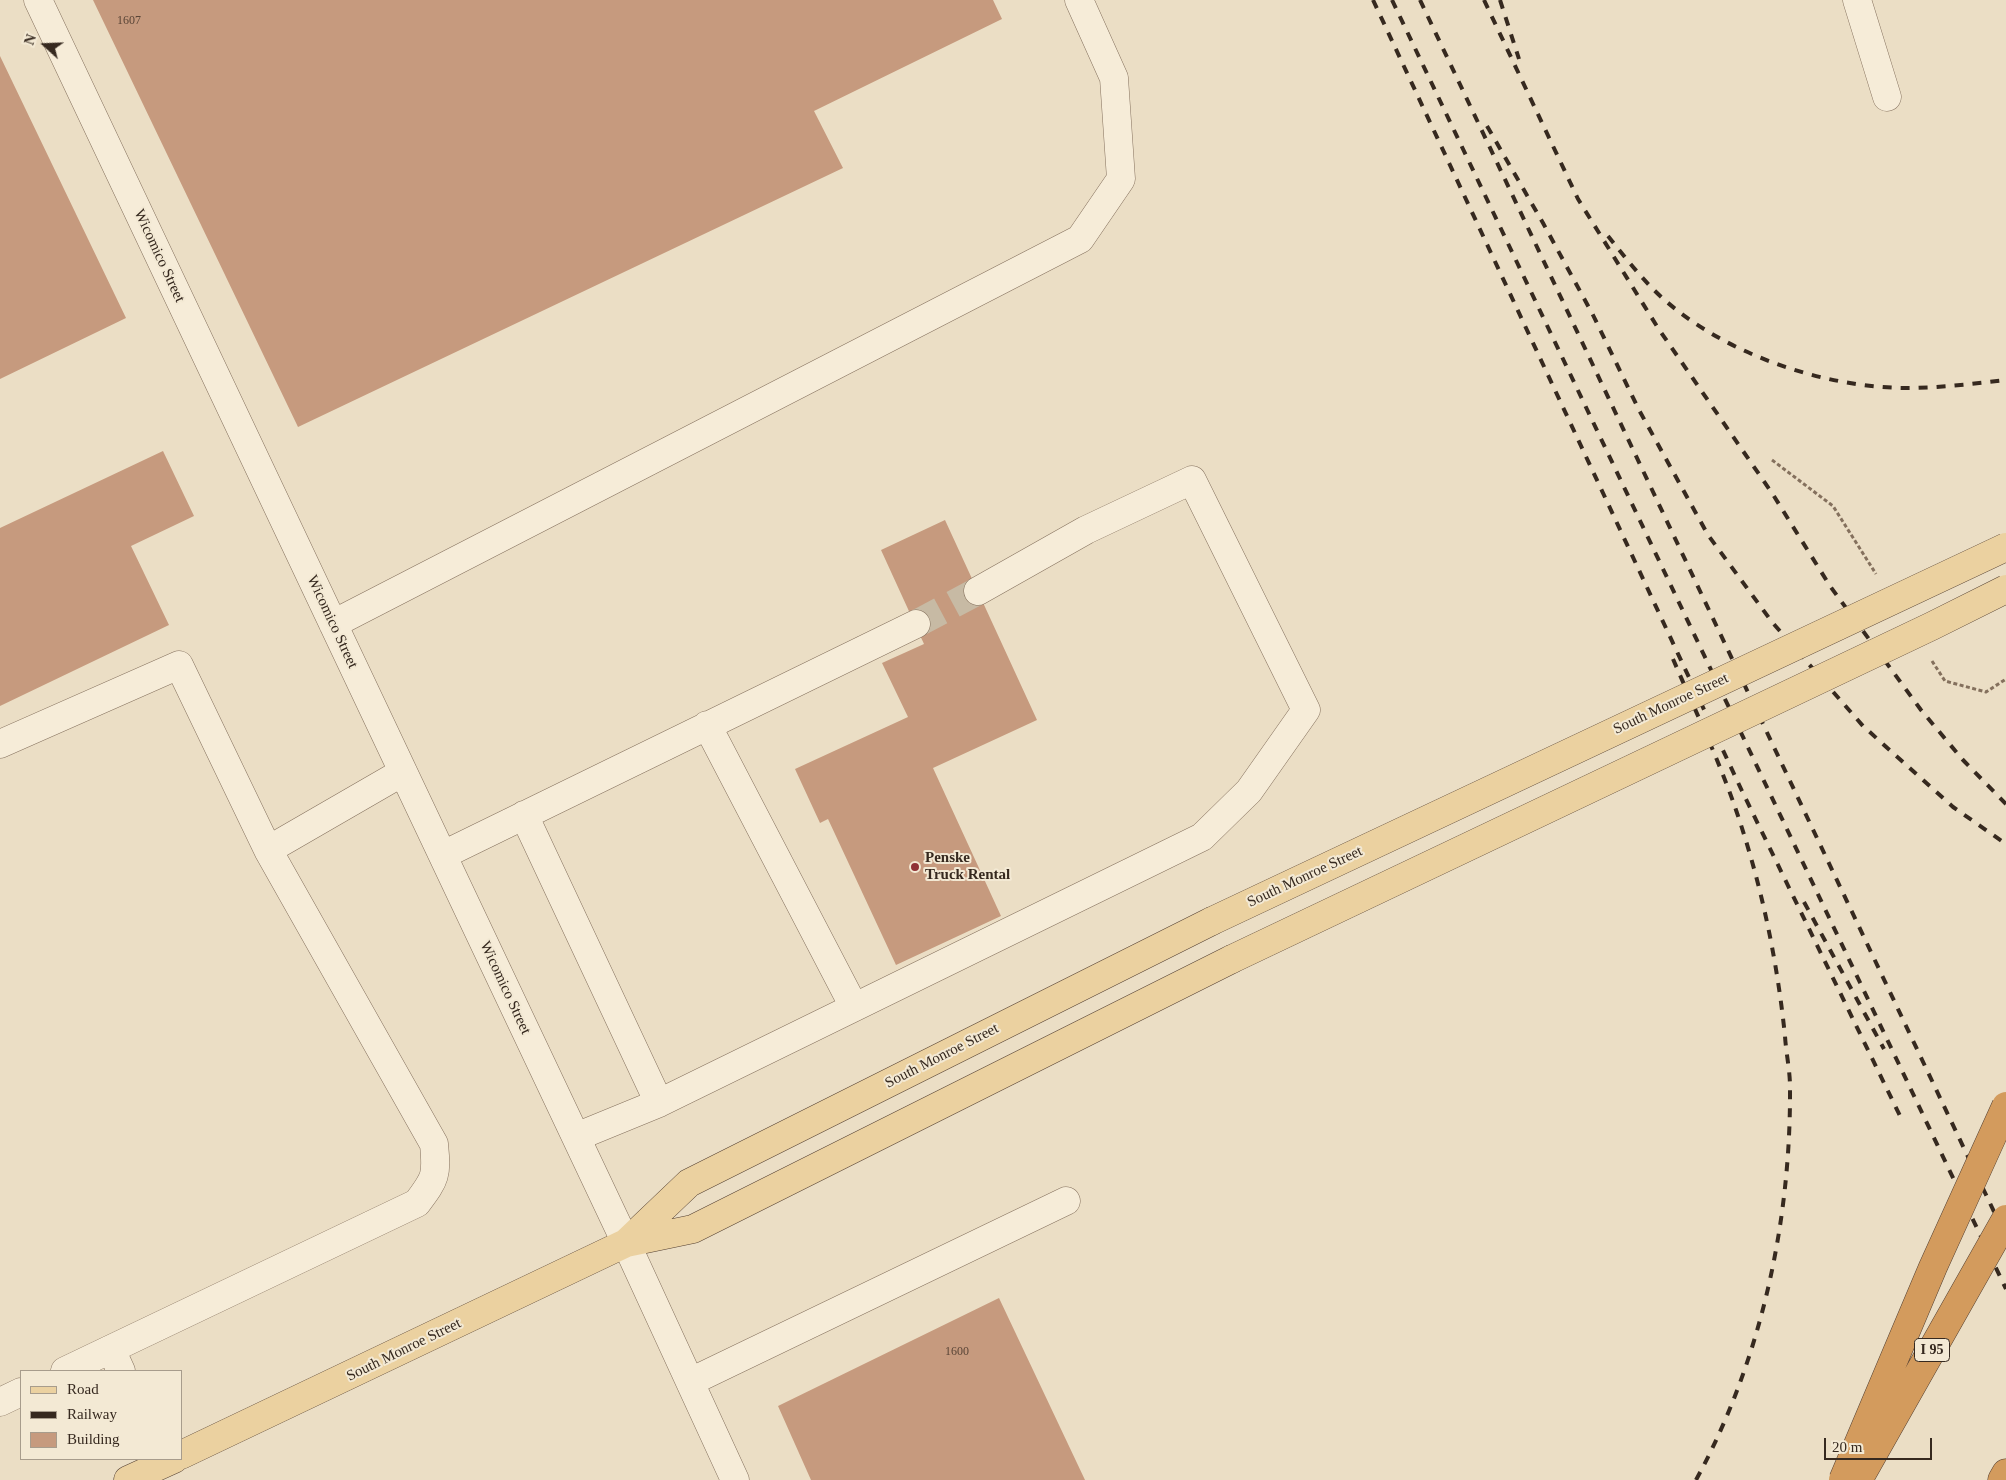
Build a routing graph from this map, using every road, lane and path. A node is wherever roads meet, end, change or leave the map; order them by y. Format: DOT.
graph roads {
  1 [pos="38,0"];
  2 [pos="1080,0"];
  3 [pos="1857,0"];
  4 [pos="1887,96"];
  5 [pos="2000,548"];
  6 [pos="2006,589"];
  7 [pos="978,590"];
  8 [pos="2006,602"];
  9 [pos="333,624"];
  10 [pos="916,624"];
  11 [pos="1932,626"];
  12 [pos="707,725"];
  13 [pos="0,744"];
  14 [pos="403,772"];
  15 [pos="524,815"];
  16 [pos="268,850"];
  17 [pos="443,855"];
  18 [pos="854,1007"];
  19 [pos="659,1103"];
  20 [pos="2006,1106"];
  21 [pos="576,1137"];
  22 [pos="1066,1201"];
  23 [pos="2006,1220"];
  24 [pos="626,1243"];
  25 [pos="116,1360"];
  26 [pos="69,1370"];
  27 [pos="690,1382"];
  28 [pos="20,1392"];
  29 [pos="0,1402"];
  30 [pos="182,1454"];
  31 [pos="169,1460"];
  32 [pos="2006,1473"];
  33 [pos="128,1480"];
  34 [pos="735,1480"];
  35 [pos="1843,1480"];
  36 [pos="1858,1480"];
  37 [pos="2002,1480"];
  1 -- 9 [label="street, Wicomico Street"];
  2 -- 9 [label="street"];
  3 -- 4 [label="street"];
  5 -- 24 [label="main road, South Monroe Street, bridge"];
  6 -- 11 [label="main road, South Monroe Street, bridge"];
  7 -- 18 [label="street"];
  8 -- 11 [label="highway, bridge"];
  9 -- 14 [label="street, Wicomico Street"];
  10 -- 12 [label="street"];
  11 -- 24 [label="main road, South Monroe Street, bridge"];
  12 -- 15 [label="street"];
  12 -- 18 [label="street"];
  13 -- 16 [label="street"];
  14 -- 16 [label="street"];
  14 -- 17 [label="street, Wicomico Street"];
  15 -- 17 [label="street"];
  15 -- 19 [label="street"];
  16 -- 25 [label="street"];
  17 -- 21 [label="street, Wicomico Street"];
  18 -- 19 [label="street"];
  19 -- 21 [label="street"];
  20 -- 35 [label="highway, bridge"];
  21 -- 24 [label="street, Wicomico Street"];
  22 -- 27 [label="street"];
  23 -- 36 [label="highway, I 95, bridge"];
  24 -- 27 [label="street, Wicomico Street"];
  24 -- 30 [label="main road, South Monroe Street"];
  25 -- 26 [label="street"];
  27 -- 34 [label="street, Wicomico Street"];
  28 -- 29 [label="street"];
  31 -- 33 [label="main road, South Monroe Street"];
  32 -- 37 [label="highway"];
}
